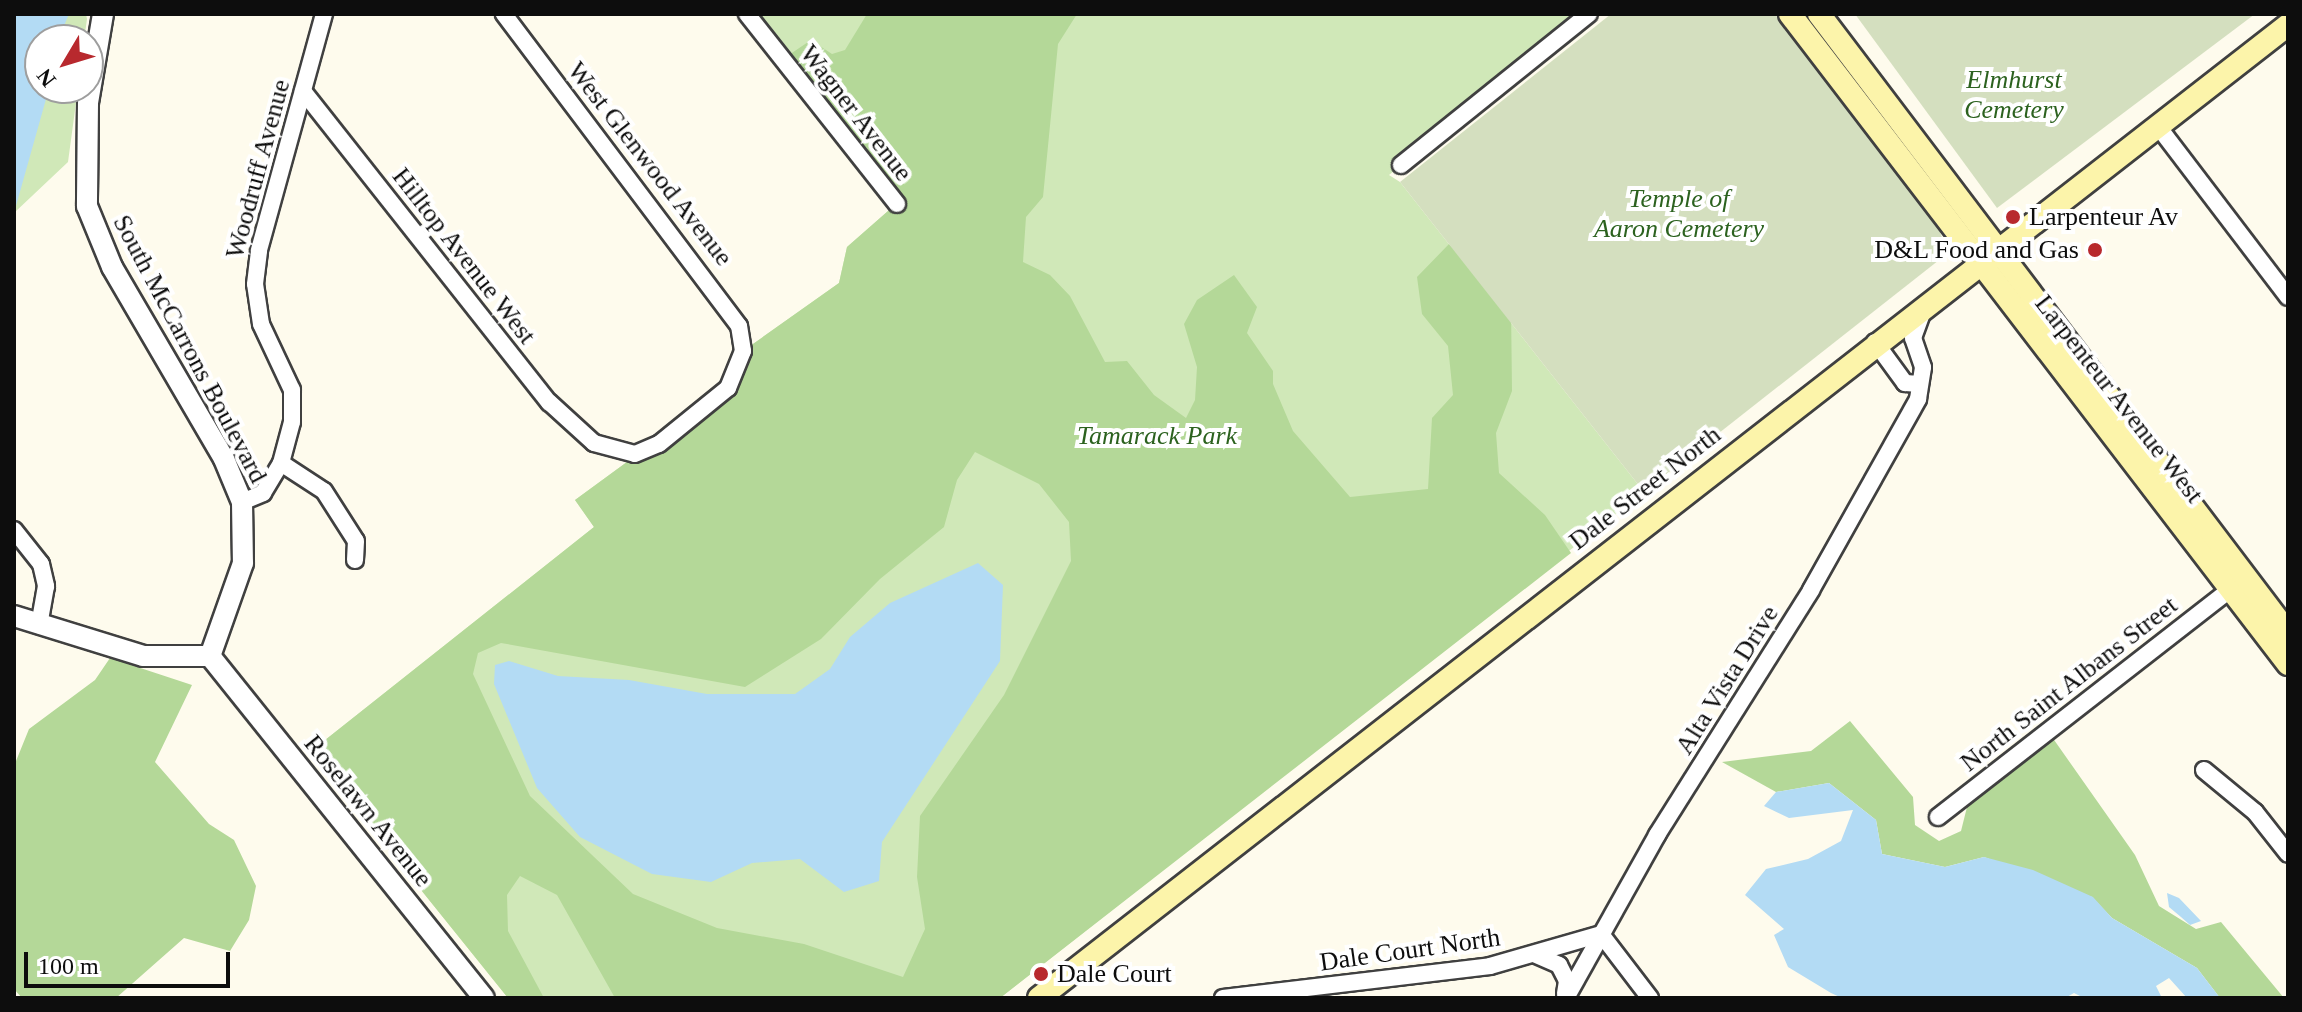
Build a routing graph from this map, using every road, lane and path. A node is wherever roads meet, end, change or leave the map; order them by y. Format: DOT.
graph roads {
  1 [pos="103,14"];
  2 [pos="324,14"];
  3 [pos="504,14"];
  4 [pos="747,14"];
  5 [pos="1589,14"];
  6 [pos="1790,14"];
  7 [pos="1819,14"];
  8 [pos="2288,25"];
  9 [pos="303,91"];
  10 [pos="2157,125"];
  11 [pos="1401,165"];
  12 [pos="897,204"];
  13 [pos="1998,247"];
  14 [pos="1978,262"];
  15 [pos="2287,293"];
  16 [pos="1926,302"];
  17 [pos="1875,342"];
  18 [pos="1920,384"];
  19 [pos="594,443"];
  20 [pos="281,463"];
  21 [pos="242,502"];
  22 [pos="14,530"];
  23 [pos="355,560"];
  24 [pos="2231,589"];
  25 [pos="14,616"];
  26 [pos="39,625"];
  27 [pos="2288,633"];
  28 [pos="210,656"];
  29 [pos="2288,664"];
  30 [pos="2204,770"];
  31 [pos="1938,817"];
  32 [pos="2288,854"];
  33 [pos="1601,934"];
  34 [pos="1535,955"];
  35 [pos="484,998"];
  36 [pos="1040,998"];
  37 [pos="1223,998"];
  38 [pos="1565,998"];
  39 [pos="1650,998"];
  1 -- 21 [label="street, South McCarrons Boulevard"];
  2 -- 9 [label="street, Woodruff Avenue"];
  3 -- 19 [label="street, West Glenwood Avenue"];
  4 -- 12 [label="street, Wagner Avenue"];
  5 -- 11 [label="street"];
  6 -- 14 [label="main road, Larpenteur Avenue West"];
  7 -- 13 [label="main road, Larpenteur Avenue West"];
  8 -- 10 [label="main road, Dale Street North"];
  9 -- 19 [label="street, Hilltop Avenue West"];
  9 -- 20 [label="street, Woodruff Avenue"];
  10 -- 13 [label="main road, Dale Street North"];
  10 -- 15 [label="street"];
  13 -- 14 [label="main road, Dale Street North"];
  13 -- 27 [label="main road, Larpenteur Avenue West"];
  14 -- 16 [label="main road, Dale Street North"];
  14 -- 24 [label="main road, Larpenteur Avenue West"];
  16 -- 17 [label="main road, Dale Street North"];
  16 -- 18 [label="street, Alta Vista Drive"];
  17 -- 18 [label="street"];
  17 -- 36 [label="main road, Dale Street North"];
  18 -- 33 [label="street, Alta Vista Drive"];
  20 -- 21 [label="street, Woodruff Avenue"];
  20 -- 23 [label="street"];
  21 -- 28 [label="street, South McCarrons Boulevard"];
  22 -- 26 [label="street"];
  24 -- 29 [label="main road, Larpenteur Avenue West"];
  24 -- 31 [label="street, North Saint Albans Street"];
  25 -- 26 [label="street"];
  26 -- 28 [label="street"];
  28 -- 35 [label="street, Roselawn Avenue"];
  30 -- 32 [label="street"];
  33 -- 34 [label="street, Dale Court North"];
  33 -- 38 [label="street, Alta Vista Drive"];
  33 -- 39 [label="street"];
  34 -- 37 [label="street, Dale Court North"];
  34 -- 38 [label="street"];
}
